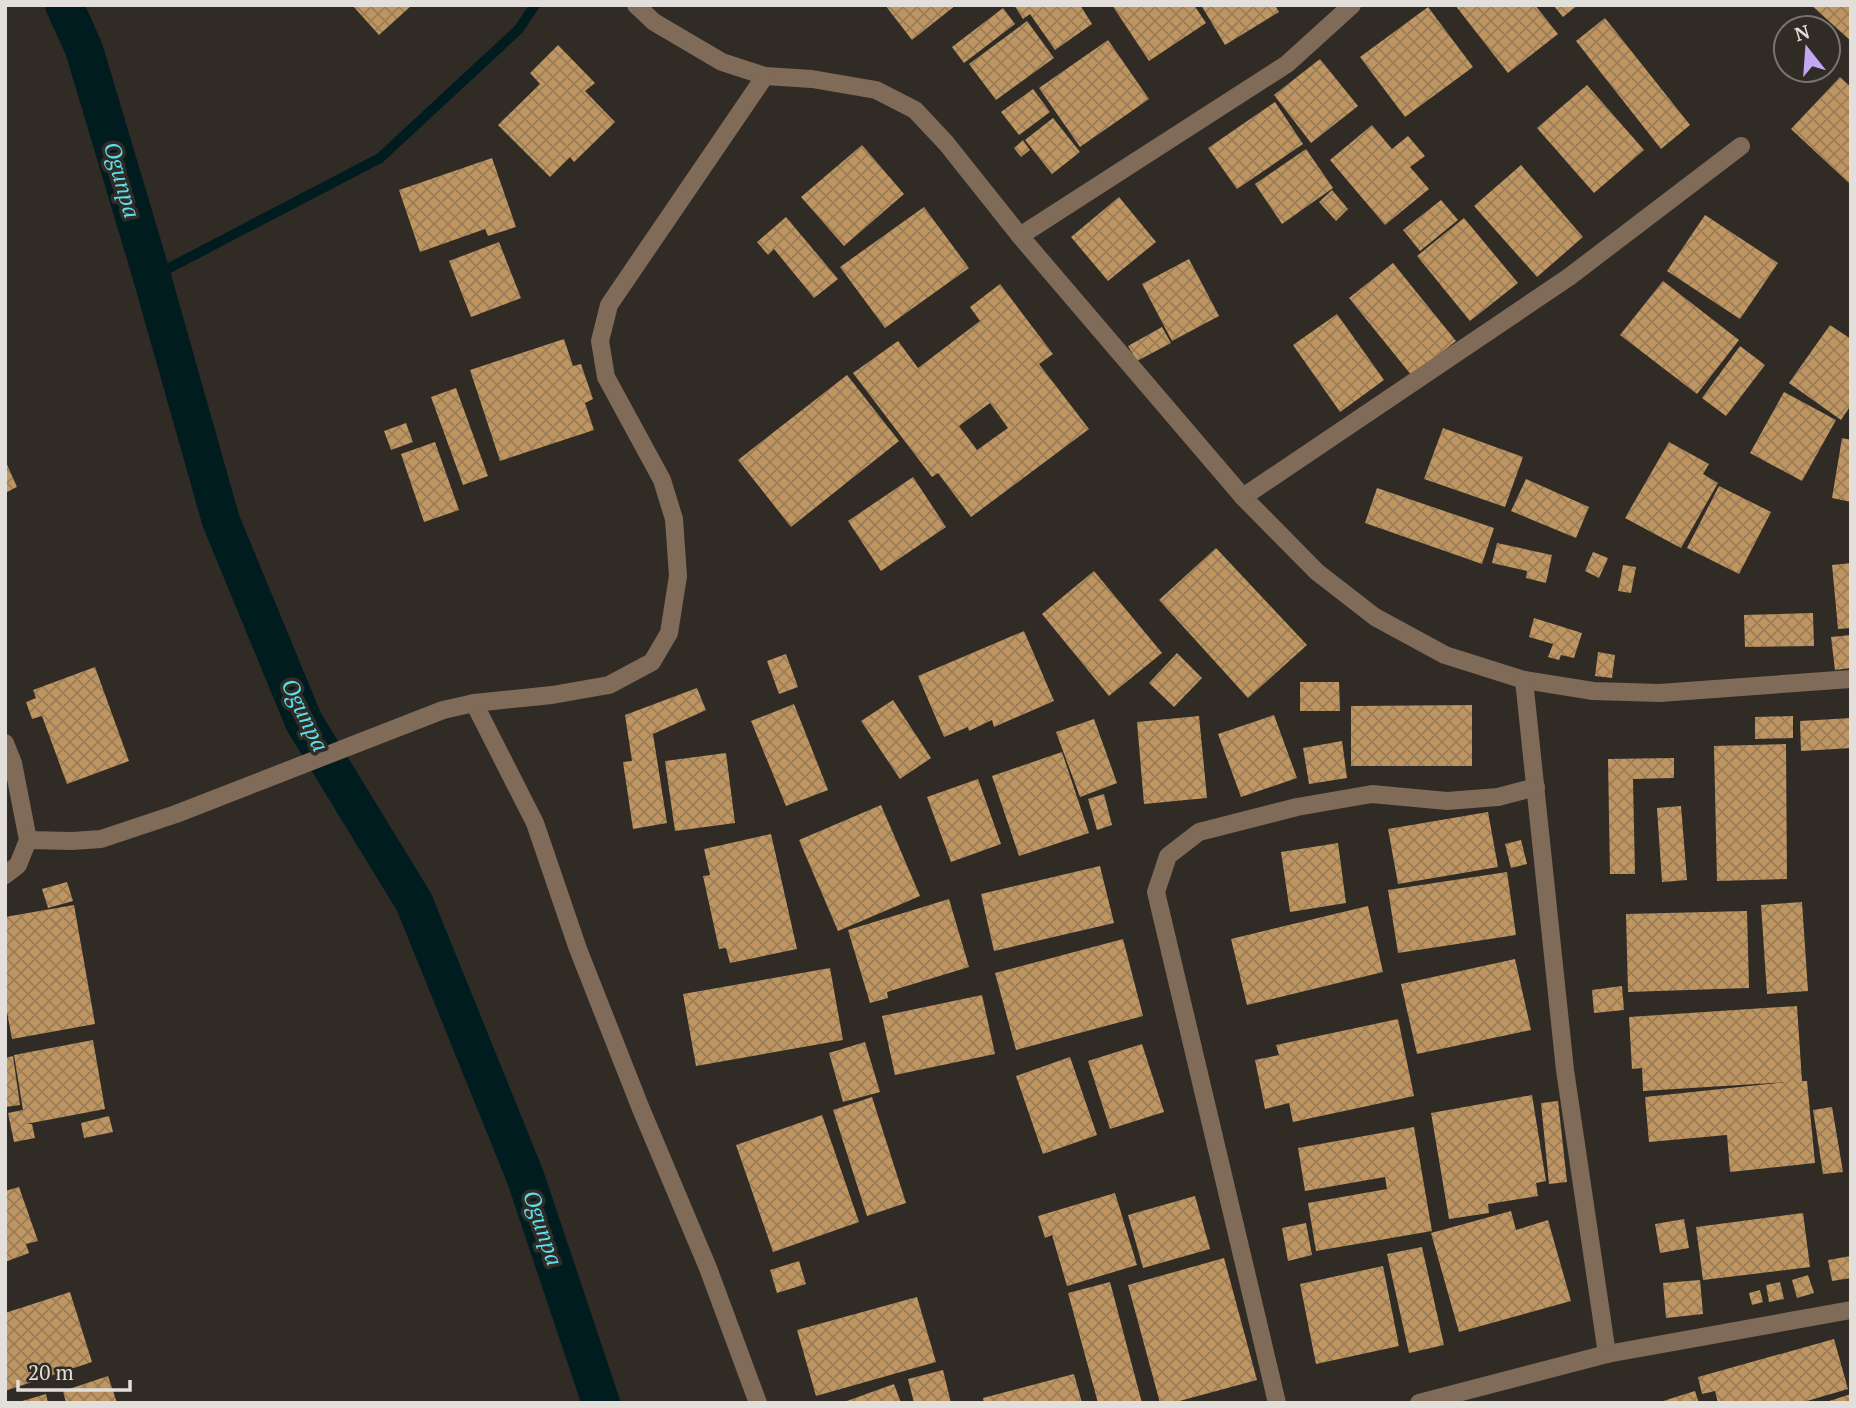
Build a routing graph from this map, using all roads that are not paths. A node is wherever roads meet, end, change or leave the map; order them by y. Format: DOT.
graph roads {
  1 [pos="636,5"];
  2 [pos="1352,5"];
  3 [pos="765,76"];
  4 [pos="1741,146"];
  5 [pos="1020,236"];
  6 [pos="1243,497"];
  7 [pos="1851,679"];
  8 [pos="1524,680"];
  9 [pos="474,703"];
  10 [pos="5,743"];
  11 [pos="1536,787"];
  12 [pos="28,840"];
  13 [pos="5,875"];
  14 [pos="1851,1310"];
  15 [pos="1607,1354"];
  16 [pos="758,1403"];
  17 [pos="1277,1403"];
  18 [pos="1419,1403"];
  1 -- 3 [label="street"];
  2 -- 5 [label="street"];
  3 -- 5 [label="street"];
  3 -- 9 [label="street"];
  4 -- 6 [label="street"];
  5 -- 6 [label="street"];
  6 -- 8 [label="street"];
  7 -- 8 [label="street"];
  8 -- 11 [label="street"];
  9 -- 12 [label="street"];
  9 -- 16 [label="street"];
  10 -- 12 [label="street"];
  11 -- 15 [label="street"];
  11 -- 17 [label="street"];
  12 -- 13 [label="street"];
  14 -- 15 [label="street"];
  15 -- 18 [label="street"];
}
